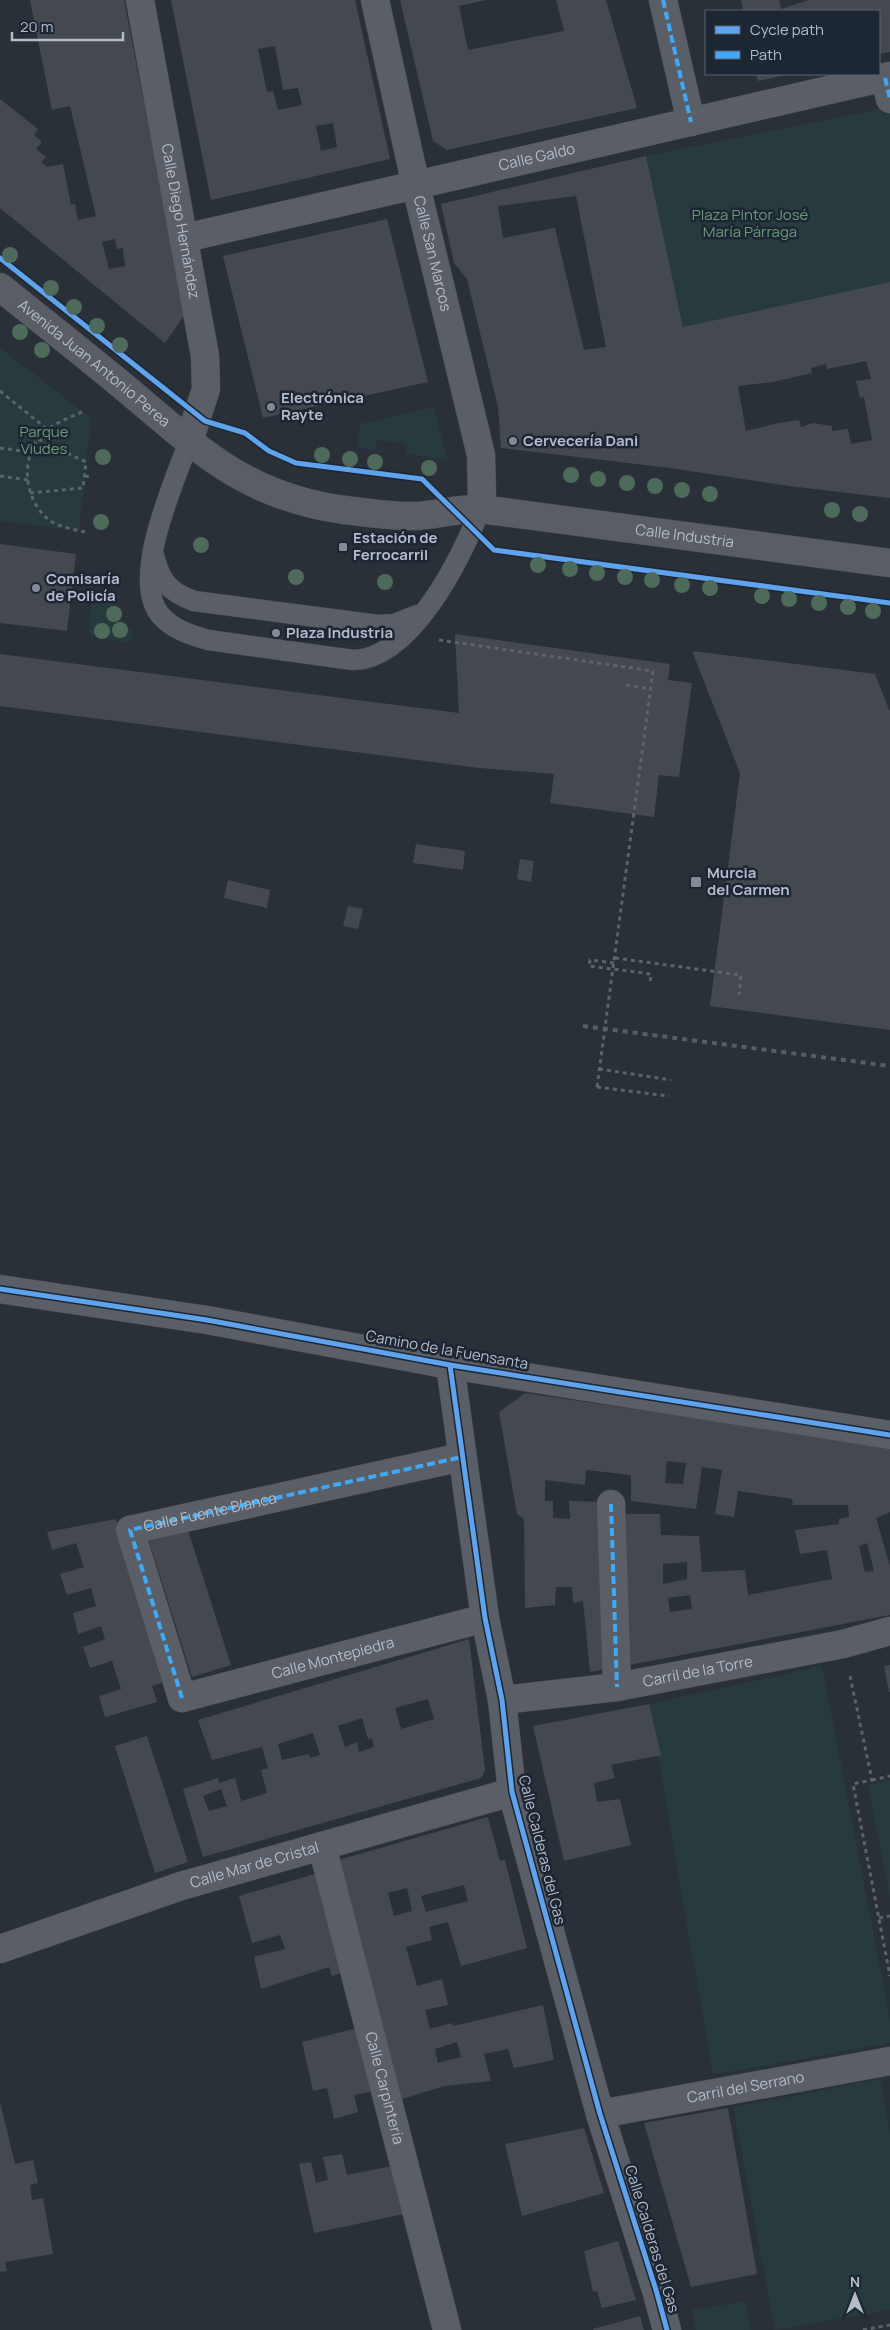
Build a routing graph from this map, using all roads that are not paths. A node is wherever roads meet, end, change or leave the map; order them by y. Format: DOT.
graph roads {
  1 [pos="140,0"];
  2 [pos="375,0"];
  3 [pos="663,0"];
  4 [pos="888,84"];
  5 [pos="691,122"];
  6 [pos="416,186"];
  7 [pos="185,238"];
  8 [pos="0,287"];
  9 [pos="189,441"];
  10 [pos="480,509"];
  11 [pos="153,549"];
  12 [pos="890,563"];
  13 [pos="425,610"];
  14 [pos="0,1289"];
  15 [pos="450,1365"];
  16 [pos="890,1435"];
  17 [pos="462,1457"];
  18 [pos="611,1504"];
  19 [pos="485,1618"];
  20 [pos="890,1631"];
  21 [pos="618,1687"];
  22 [pos="182,1698"];
  23 [pos="502,1700"];
  24 [pos="512,1792"];
  25 [pos="322,1846"];
  26 [pos="0,1949"];
  27 [pos="890,2061"];
  28 [pos="600,2114"];
  29 [pos="447,2330"];
  30 [pos="667,2330"];
  1 -- 7 [label="street, Calle Diego Hernández"];
  2 -- 6 [label="street, Calle San Marcos"];
  3 -- 5 [label="street"];
  4 -- 5 [label="street, Calle Galdo"];
  5 -- 6 [label="street, Calle Galdo"];
  6 -- 7 [label="street, Calle Galdo"];
  6 -- 10 [label="street, Calle San Marcos"];
  7 -- 9 [label="street, Calle Diego Hernández"];
  8 -- 9 [label="main road, Avenida Juan Antonio Perea"];
  9 -- 10 [label="main road"];
  9 -- 11 [label="lane"];
  10 -- 12 [label="main road, Calle Industria"];
  10 -- 13 [label="lane"];
  11 -- 13 [label="lane"];
  11 -- 13 [label="lane"];
  14 -- 15 [label="street, Camino de la Fuensanta"];
  15 -- 16 [label="street, Camino de la Fuensanta"];
  15 -- 17 [label="street, Calle Calderas del Gas"];
  17 -- 19 [label="street, Calle Calderas del Gas"];
  17 -- 22 [label="street, Calle Fuente Blanca"];
  18 -- 21 [label="street"];
  19 -- 22 [label="street, Calle Montepiedra"];
  19 -- 23 [label="street, Calle Calderas del Gas"];
  20 -- 21 [label="street, Carril de la Torre"];
  21 -- 23 [label="street, Carril de la Torre"];
  23 -- 24 [label="street, Calle Calderas del Gas"];
  24 -- 25 [label="street, Calle Mar de Cristal"];
  24 -- 28 [label="street, Calle Calderas del Gas"];
  25 -- 26 [label="street, Calle Mar de Cristal"];
  25 -- 29 [label="street, Calle Carpintería"];
  27 -- 28 [label="street, Carril del Serrano"];
  28 -- 30 [label="street, Calle Calderas del Gas"];
}
